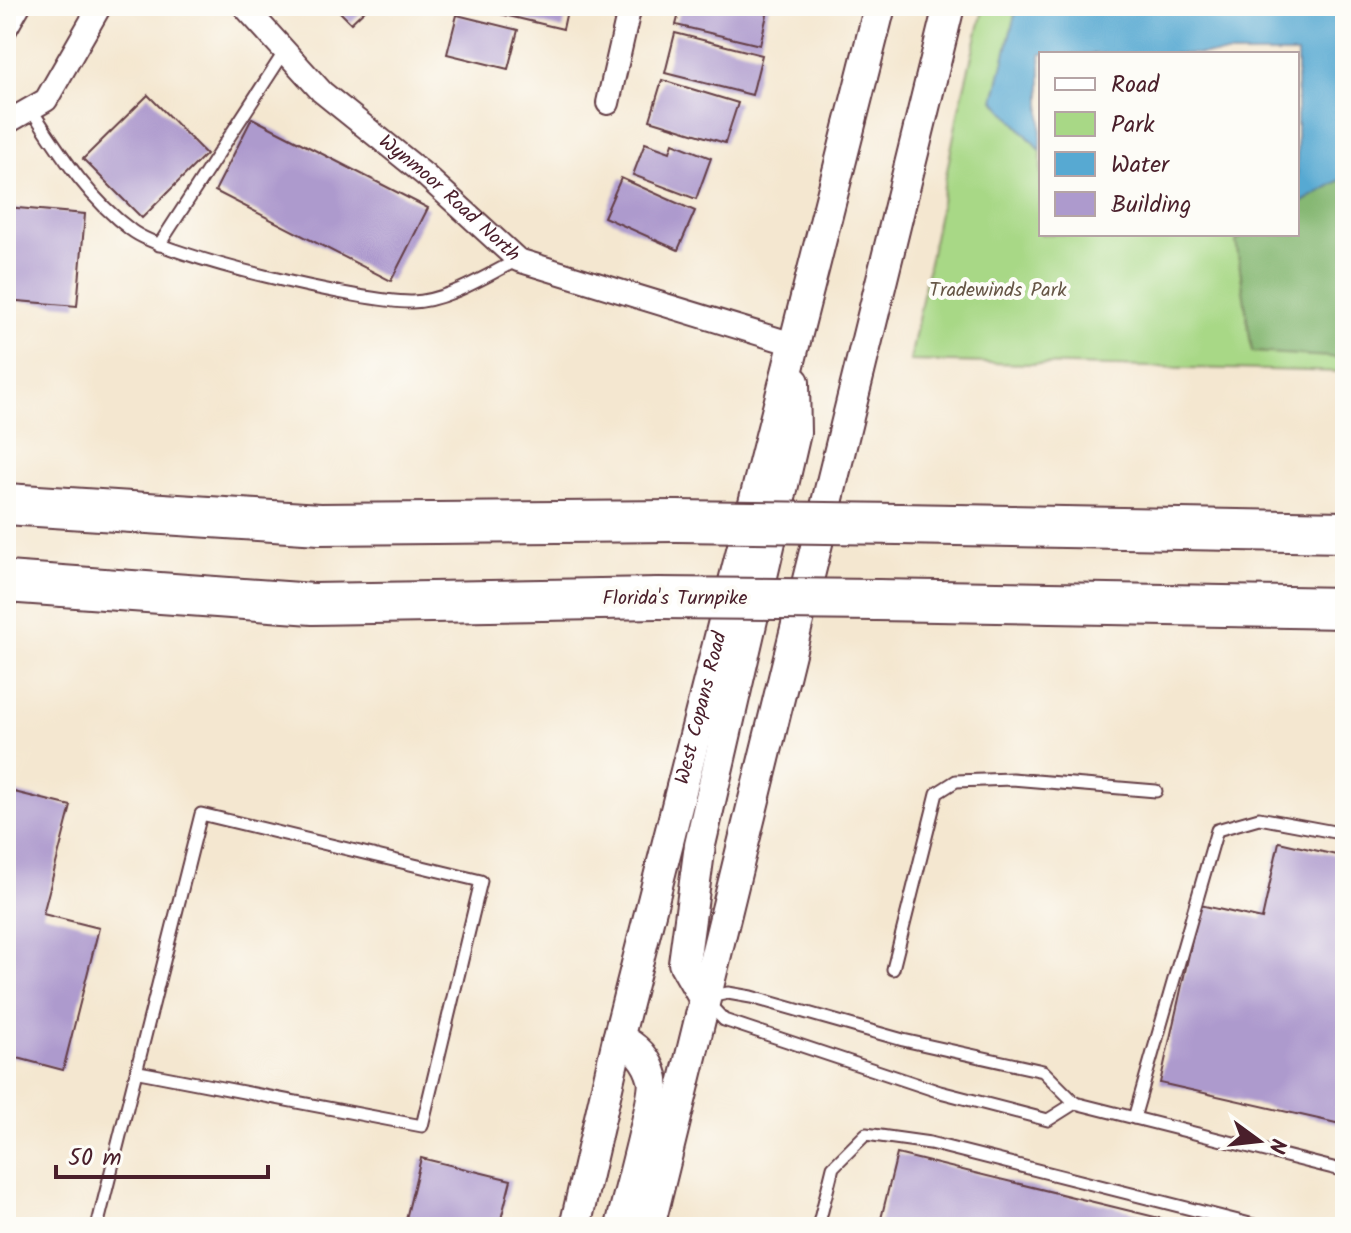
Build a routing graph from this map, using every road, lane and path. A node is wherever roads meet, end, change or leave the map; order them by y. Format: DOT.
graph roads {
  1 [pos="25,6"];
  2 [pos="100,6"];
  3 [pos="244,6"];
  4 [pos="630,6"];
  5 [pos="880,6"];
  6 [pos="949,6"];
  7 [pos="6,39"];
  8 [pos="285,51"];
  9 [pos="608,103"];
  10 [pos="31,109"];
  11 [pos="6,123"];
  12 [pos="159,245"];
  13 [pos="518,260"];
  14 [pos="793,344"];
  15 [pos="6,504"];
  16 [pos="1345,532"];
  17 [pos="6,582"];
  18 [pos="1345,608"];
  19 [pos="1156,791"];
  20 [pos="1345,834"];
  21 [pos="893,969"];
  22 [pos="704,998"];
  23 [pos="618,1039"];
  24 [pos="139,1072"];
  25 [pos="1075,1103"];
  26 [pos="1134,1118"];
  27 [pos="1345,1171"];
  28 [pos="97,1227"];
  29 [pos="575,1227"];
  30 [pos="621,1227"];
  31 [pos="649,1227"];
  32 [pos="818,1227"];
  33 [pos="1262,1227"];
  1 -- 7 [label="lane"];
  2 -- 10 [label="street"];
  3 -- 8 [label="street, Wynmoor Road North"];
  4 -- 9 [label="street"];
  5 -- 14 [label="main road, West Copans Road"];
  6 -- 22 [label="main road"];
  8 -- 12 [label="lane"];
  8 -- 13 [label="street, Wynmoor Road North"];
  10 -- 11 [label="street"];
  10 -- 12 [label="lane"];
  12 -- 13 [label="lane"];
  13 -- 14 [label="street, Wynmoor Road North"];
  14 -- 22 [label="main road"];
  14 -- 23 [label="main road, West Copans Road"];
  15 -- 16 [label="highway, bridge"];
  17 -- 18 [label="highway, Florida's Turnpike, bridge"];
  19 -- 21 [label="lane"];
  20 -- 26 [label="lane"];
  22 -- 25 [label="lane"];
  22 -- 25 [label="lane"];
  22 -- 31 [label="main road"];
  23 -- 29 [label="main road, West Copans Road"];
  23 -- 30 [label="main road"];
  24 -- 24 [label="lane"];
  24 -- 28 [label="lane"];
  25 -- 26 [label="lane"];
  26 -- 27 [label="lane"];
  32 -- 33 [label="lane"];
}
